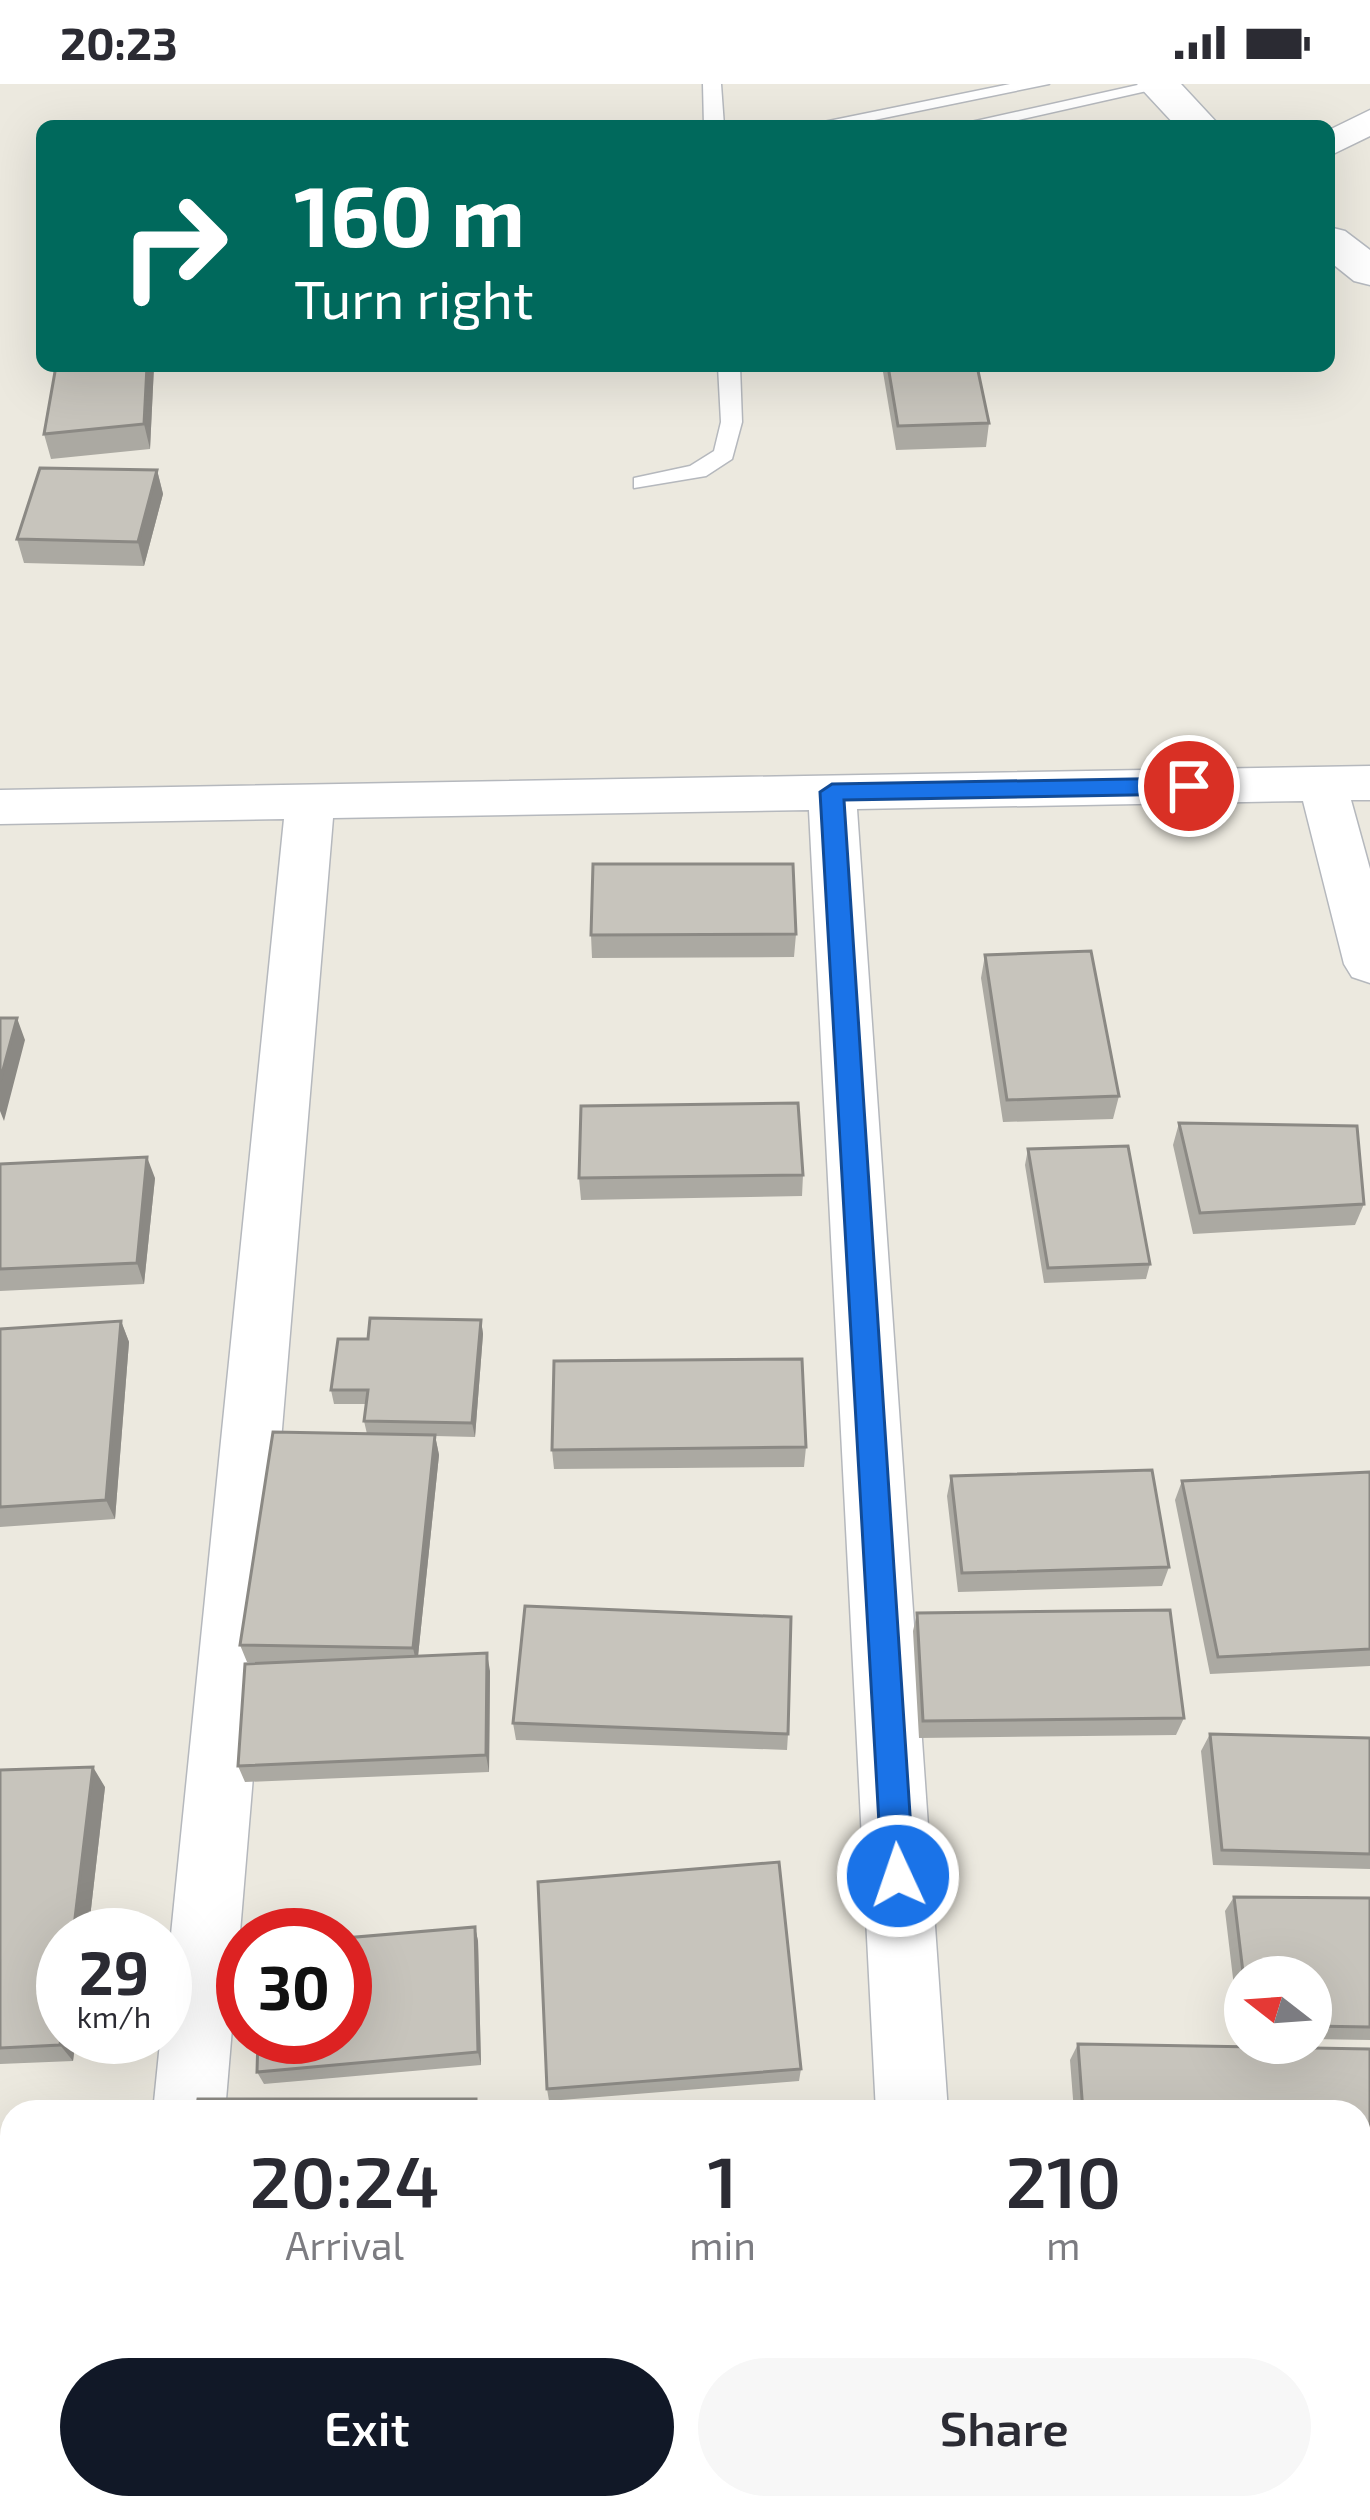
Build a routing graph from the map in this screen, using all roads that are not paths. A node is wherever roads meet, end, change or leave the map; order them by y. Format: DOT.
graph roads {
  1 [pos="712,84"];
  2 [pos="1040,84"];
  3 [pos="1211,84"];
  4 [pos="1159,85"];
  5 [pos="714,120"];
  6 [pos="846,120"];
  7 [pos="992,120"];
  8 [pos="1193,120"];
  9 [pos="1243,120"];
  10 [pos="1370,121"];
  11 [pos="1335,141"];
  12 [pos="1347,221"];
  13 [pos="1370,271"];
  14 [pos="729,372"];
  15 [pos="642,483"];
  16 [pos="1346,784"];
  17 [pos="832,792"];
  18 [pos="310,801"];
  19 [pos="0,807"];
  20 [pos="1370,964"];
  21 [pos="190,2100"];
  22 [pos="911,2100"];
  1 -- 5 [label="lane"];
  2 -- 6 [label="lane"];
  3 -- 9 [label="main road"];
  4 -- 7 [label="lane"];
  4 -- 8 [label="main road"];
  10 -- 11 [label="street"];
  12 -- 13 [label="main road"];
  14 -- 15 [label="lane"];
  16 -- 17 [label="street"];
  16 -- 20 [label="street"];
  17 -- 18 [label="street"];
  17 -- 22 [label="street"];
  18 -- 19 [label="street"];
  18 -- 21 [label="street"];
}
